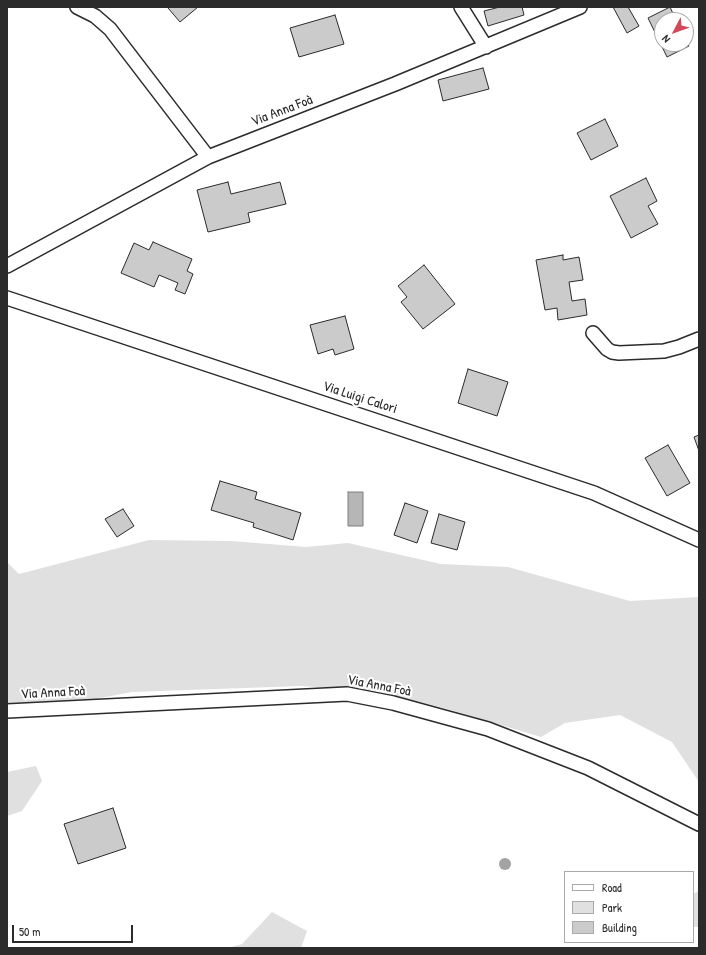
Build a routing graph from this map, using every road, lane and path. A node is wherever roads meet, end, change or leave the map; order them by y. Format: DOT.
graph roads {
  1 [pos="77,7"];
  2 [pos="461,7"];
  3 [pos="580,7"];
  4 [pos="486,47"];
  5 [pos="208,156"];
  6 [pos="7,266"];
  7 [pos="7,298"];
  8 [pos="593,333"];
  9 [pos="699,339"];
  10 [pos="699,540"];
  11 [pos="7,711"];
  12 [pos="699,824"];
  1 -- 5 [label="street"];
  2 -- 4 [label="street"];
  3 -- 4 [label="street, Via Anna Foà"];
  4 -- 5 [label="street, Via Anna Foà"];
  5 -- 6 [label="street, Via Anna Foà"];
  7 -- 10 [label="street, Via Luigi Calori"];
  8 -- 9 [label="street"];
  11 -- 12 [label="street, Via Anna Foà"];
}
